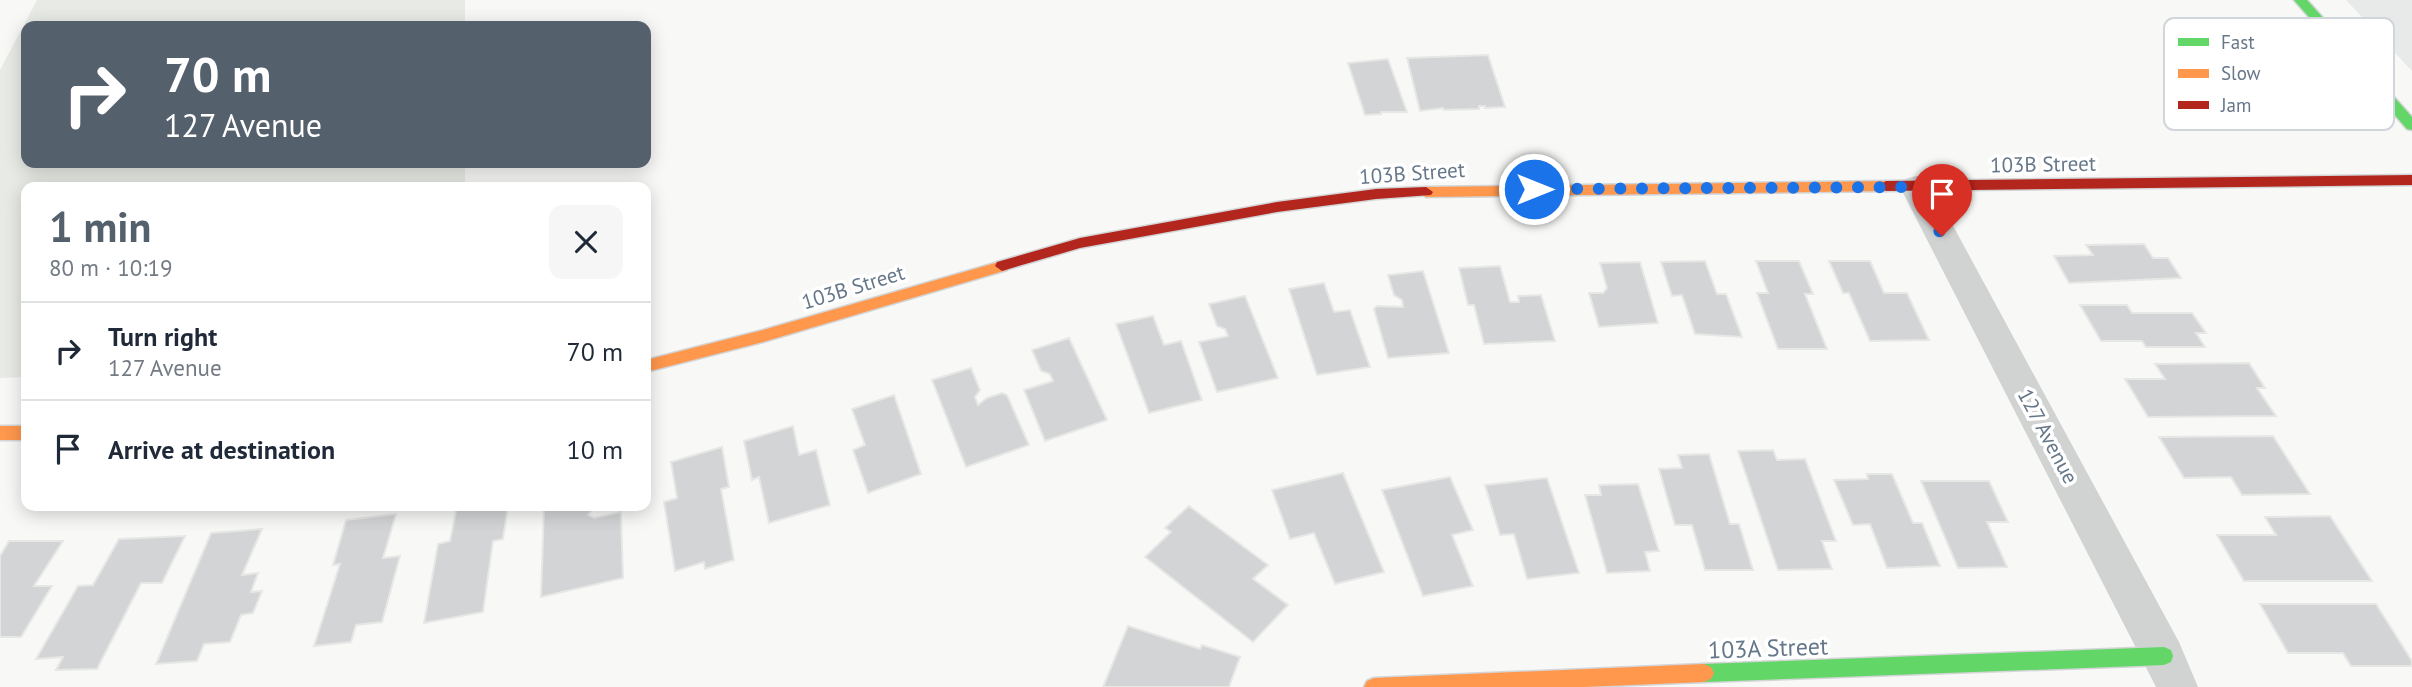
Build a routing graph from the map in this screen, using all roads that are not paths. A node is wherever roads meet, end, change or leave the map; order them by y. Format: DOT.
graph roads {
  1 [pos="2300,0"];
  2 [pos="2316,18"];
  3 [pos="2394,106"];
  4 [pos="2412,126"];
  5 [pos="2412,180"];
  6 [pos="1916,187"];
  7 [pos="651,365"];
  8 [pos="0,433"];
  9 [pos="21,433"];
  10 [pos="2171,671"];
  11 [pos="1374,686"];
  1 -- 2 [label="street"];
  3 -- 4 [label="street"];
  5 -- 6 [label="street, 103B Street"];
  6 -- 7 [label="street, 103B Street"];
  6 -- 10 [label="street, 127 Avenue"];
  8 -- 9 [label="street"];
  10 -- 11 [label="street, 103A Street"];
}
